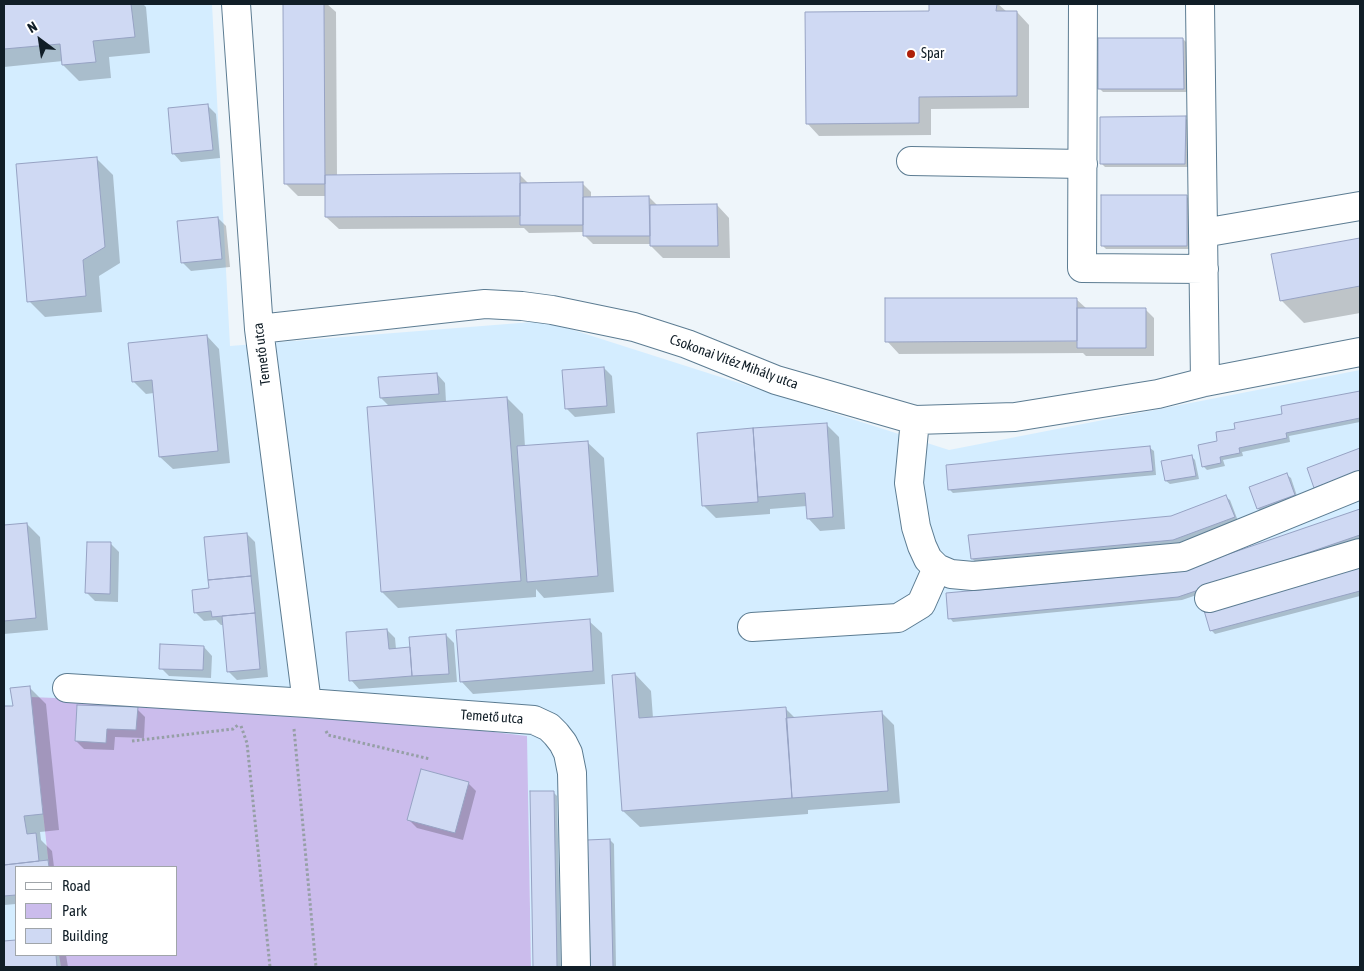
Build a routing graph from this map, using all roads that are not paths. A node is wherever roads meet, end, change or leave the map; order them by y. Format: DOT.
graph roads {
  1 [pos="236,4"];
  2 [pos="1083,4"];
  3 [pos="1200,4"];
  4 [pos="911,161"];
  5 [pos="1083,164"];
  6 [pos="1360,206"];
  7 [pos="1203,233"];
  8 [pos="1204,269"];
  9 [pos="259,329"];
  10 [pos="1360,352"];
  11 [pos="1205,382"];
  12 [pos="915,420"];
  13 [pos="1360,485"];
  14 [pos="1360,553"];
  15 [pos="937,568"];
  16 [pos="1209,598"];
  17 [pos="752,627"];
  18 [pos="68,688"];
  19 [pos="300,712"];
  20 [pos="576,967"];
  1 -- 9 [label="street, Temető utca"];
  2 -- 5 [label="street"];
  3 -- 7 [label="street"];
  4 -- 5 [label="street"];
  5 -- 8 [label="street"];
  6 -- 7 [label="street"];
  7 -- 8 [label="street"];
  8 -- 11 [label="street"];
  9 -- 12 [label="street, Csokonai Vitéz Mihály utca"];
  9 -- 19 [label="street, Temető utca"];
  10 -- 11 [label="street, Csokonai Vitéz Mihály utca"];
  11 -- 12 [label="street, Csokonai Vitéz Mihály utca"];
  12 -- 15 [label="street"];
  13 -- 15 [label="street"];
  14 -- 16 [label="street"];
  15 -- 17 [label="street"];
  18 -- 19 [label="street, Temető utca"];
  19 -- 20 [label="street, Temető utca"];
}
